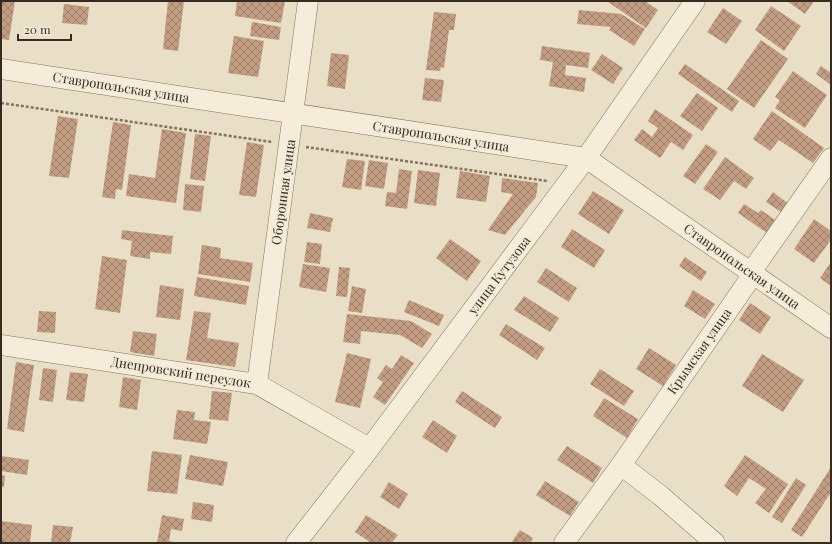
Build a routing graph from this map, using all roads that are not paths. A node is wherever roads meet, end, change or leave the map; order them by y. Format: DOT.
graph roads {
  1 [pos="308,1"];
  2 [pos="695,1"];
  3 [pos="1,68"];
  4 [pos="294,114"];
  5 [pos="586,158"];
  6 [pos="831,158"];
  7 [pos="751,272"];
  8 [pos="831,328"];
  9 [pos="1,345"];
  10 [pos="257,384"];
  11 [pos="369,448"];
  12 [pos="620,465"];
  13 [pos="296,543"];
  14 [pos="564,543"];
  15 [pos="715,543"];
  1 -- 4 [label="street, Оборонная улица"];
  2 -- 5 [label="street, улица Кутузова"];
  3 -- 4 [label="street, Ставропольская улица"];
  4 -- 5 [label="street, Ставропольская улица"];
  4 -- 10 [label="street, Оборонная улица"];
  5 -- 7 [label="street, Ставропольская улица"];
  5 -- 11 [label="street, улица Кутузова"];
  6 -- 7 [label="street, Крымская улица"];
  7 -- 8 [label="street, Ставропольская улица"];
  7 -- 12 [label="street, Крымская улица"];
  9 -- 10 [label="street, Днепровский переулок"];
  10 -- 11 [label="street, Днепровский переулок"];
  11 -- 13 [label="street, улица Кутузова"];
  12 -- 14 [label="street, Крымская улица"];
  12 -- 15 [label="street"];
}
